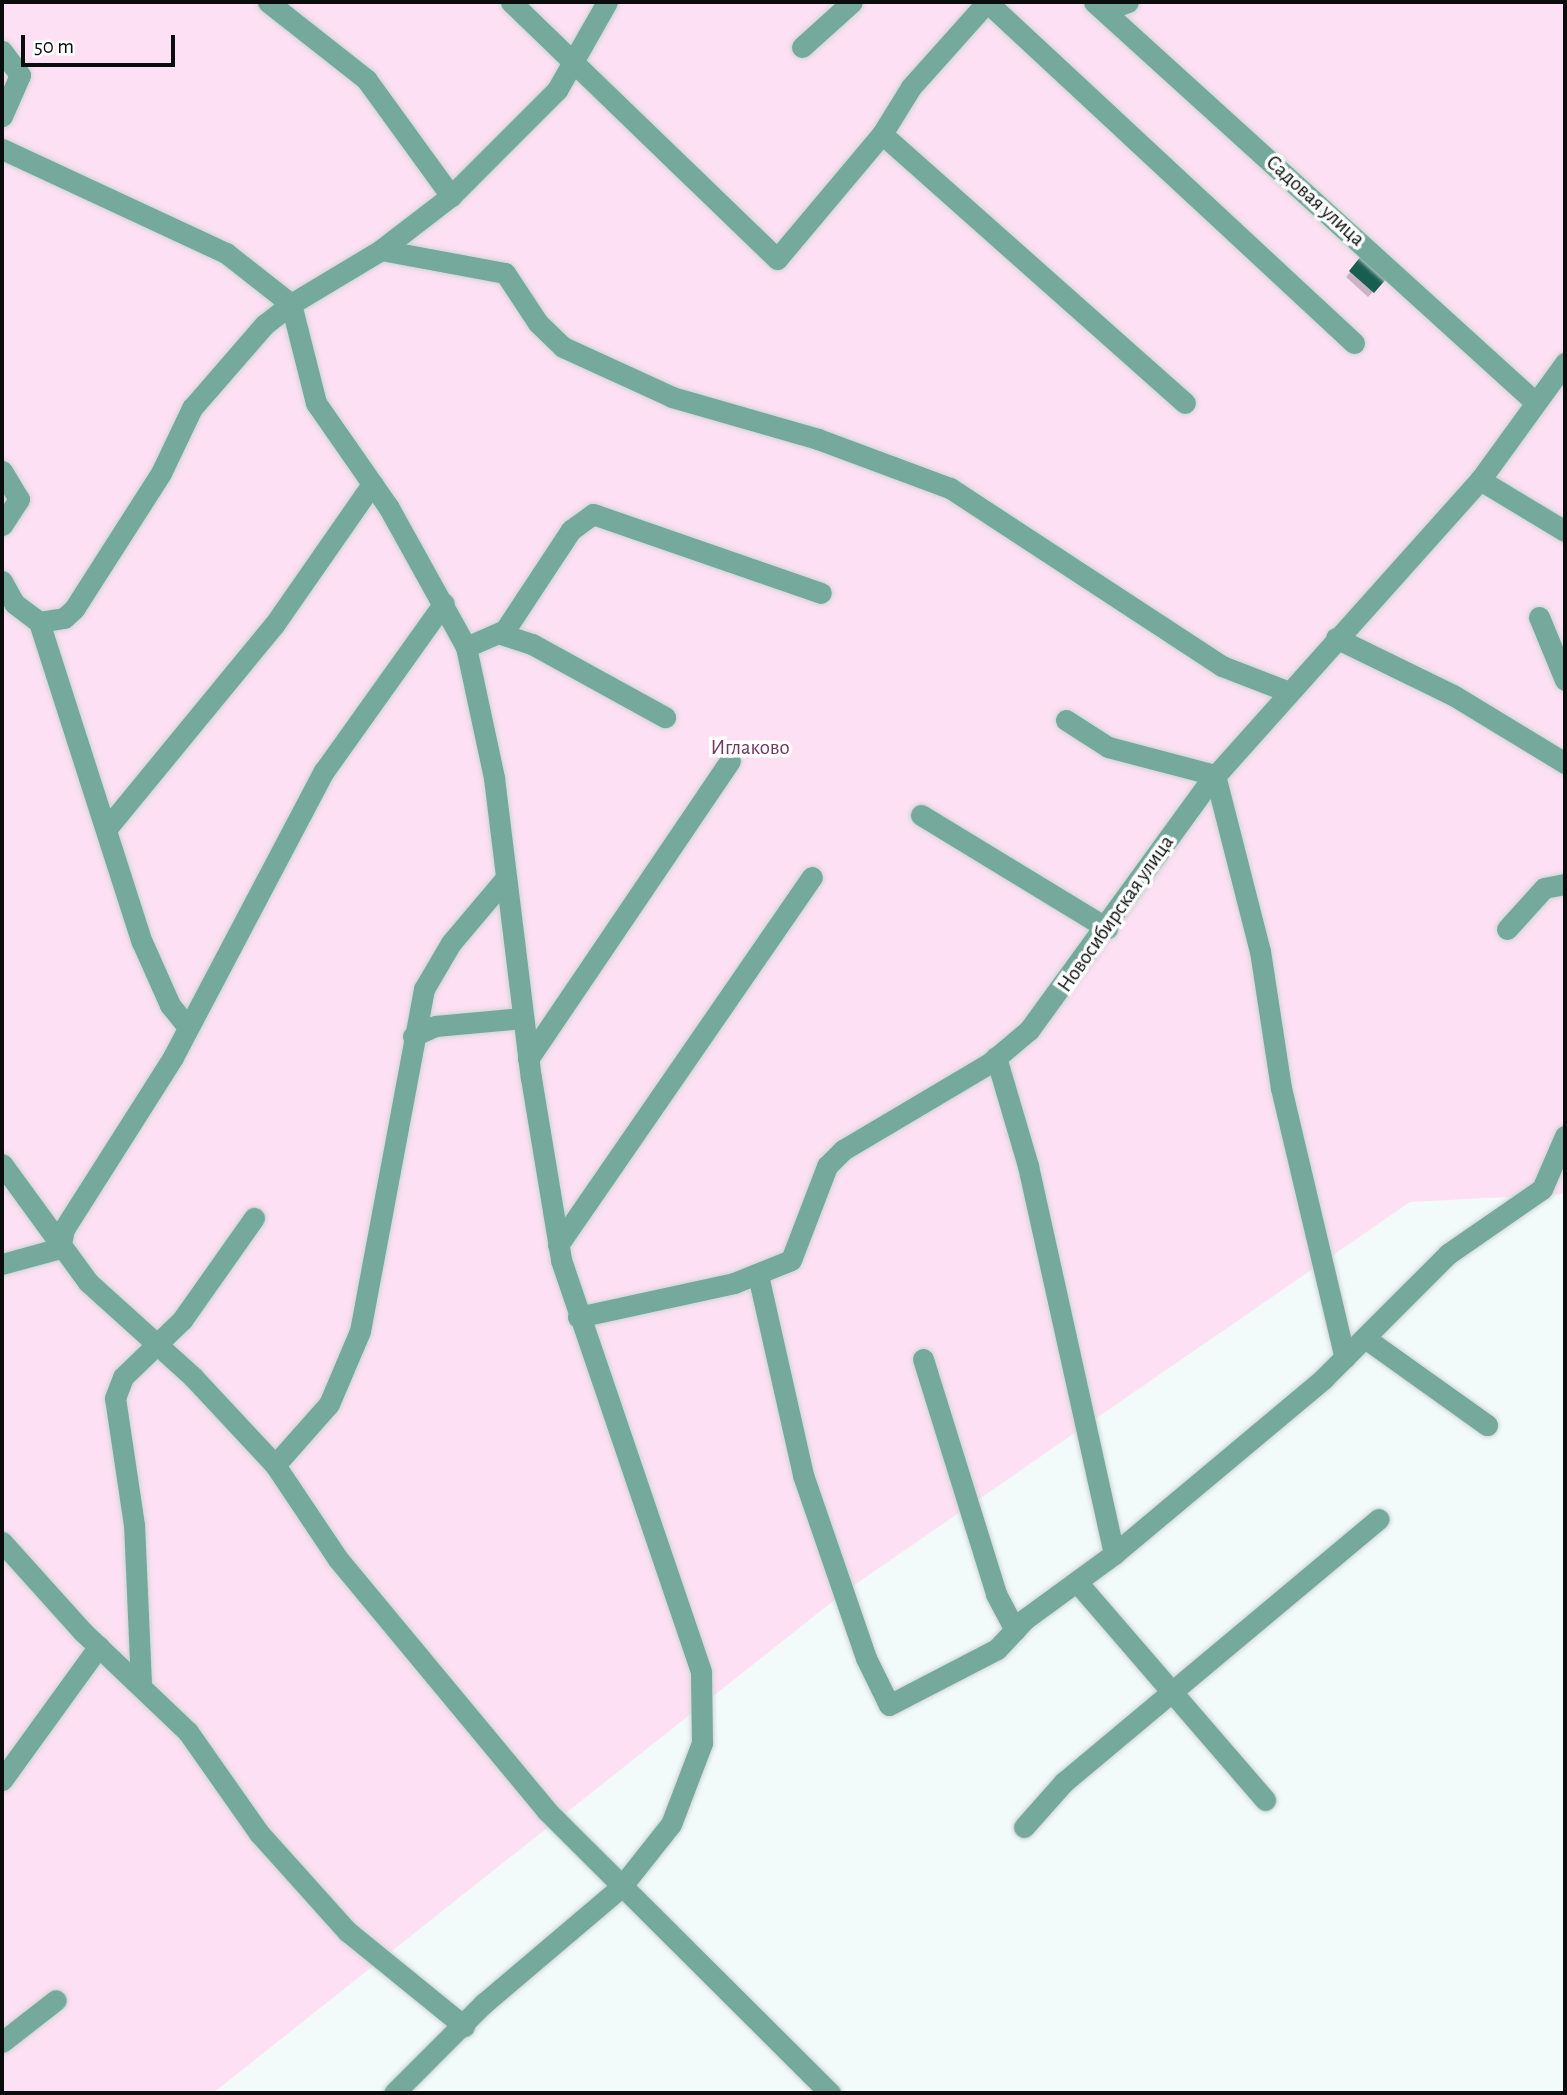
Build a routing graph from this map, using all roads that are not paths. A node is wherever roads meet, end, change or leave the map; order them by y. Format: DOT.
graph roads {
  1 [pos="268,2"];
  2 [pos="511,2"];
  3 [pos="607,2"];
  4 [pos="852,2"];
  5 [pos="987,2"];
  6 [pos="1128,2"];
  7 [pos="1100,6"];
  8 [pos="802,47"];
  9 [pos="2,51"];
  10 [pos="572,67"];
  11 [pos="2,116"];
  12 [pos="882,134"];
  13 [pos="2,149"];
  14 [pos="452,196"];
  15 [pos="381,250"];
  16 [pos="291,304"];
  17 [pos="1354,343"];
  18 [pos="1565,363"];
  19 [pos="1185,402"];
  20 [pos="1535,402"];
  21 [pos="2,471"];
  22 [pos="1480,480"];
  23 [pos="372,484"];
  24 [pos="2,525"];
  25 [pos="1565,531"];
  26 [pos="2,585"];
  27 [pos="821,593"];
  28 [pos="444,603"];
  29 [pos="1539,617"];
  30 [pos="38,622"];
  31 [pos="500,634"];
  32 [pos="1336,638"];
  33 [pos="466,647"];
  34 [pos="1565,680"];
  35 [pos="1289,692"];
  36 [pos="664,717"];
  37 [pos="1066,720"];
  38 [pos="730,761"];
  39 [pos="1565,763"];
  40 [pos="1215,775"];
  41 [pos="921,815"];
  42 [pos="107,828"];
  43 [pos="812,877"];
  44 [pos="506,878"];
  45 [pos="1565,884"];
  46 [pos="1107,928"];
  47 [pos="1507,929"];
  48 [pos="523,1018"];
  49 [pos="188,1027"];
  50 [pos="413,1036"];
  51 [pos="996,1057"];
  52 [pos="528,1059"];
  53 [pos="1565,1136"];
  54 [pos="2,1164"];
  55 [pos="254,1218"];
  56 [pos="558,1245"];
  57 [pos="60,1248"];
  58 [pos="2,1264"];
  59 [pos="758,1275"];
  60 [pos="578,1317"];
  61 [pos="1365,1338"];
  62 [pos="158,1344"];
  63 [pos="1345,1358"];
  64 [pos="923,1359"];
  65 [pos="1487,1425"];
  66 [pos="275,1465"];
  67 [pos="1378,1519"];
  68 [pos="2,1542"];
  69 [pos="1114,1554"];
  70 [pos="1077,1583"];
  71 [pos="1015,1630"];
  72 [pos="99,1646"];
  73 [pos="141,1684"];
  74 [pos="1172,1694"];
  75 [pos="2,1780"];
  76 [pos="1265,1800"];
  77 [pos="1024,1827"];
  78 [pos="621,1887"];
  79 [pos="56,2000"];
  80 [pos="464,2025"];
  81 [pos="2,2042"];
  82 [pos="394,2093"];
  83 [pos="830,2093"];
  1 -- 14 [label="street"];
  2 -- 10 [label="street"];
  3 -- 10 [label="street"];
  4 -- 8 [label="street"];
  5 -- 12 [label="street"];
  5 -- 17 [label="street"];
  6 -- 7 [label="street"];
  7 -- 20 [label="street, Садовая улица"];
  9 -- 11 [label="street"];
  10 -- 12 [label="street"];
  10 -- 14 [label="street"];
  12 -- 19 [label="street"];
  13 -- 16 [label="street"];
  14 -- 15 [label="street"];
  15 -- 16 [label="street"];
  15 -- 35 [label="street"];
  16 -- 23 [label="street"];
  16 -- 30 [label="street"];
  18 -- 20 [label="street, Новосибирская улица"];
  20 -- 22 [label="street, Новосибирская улица"];
  21 -- 24 [label="street"];
  22 -- 25 [label="street"];
  22 -- 32 [label="street, Новосибирская улица"];
  23 -- 28 [label="street"];
  23 -- 42 [label="street"];
  26 -- 30 [label="street"];
  27 -- 31 [label="street"];
  28 -- 33 [label="street"];
  28 -- 49 [label="street"];
  29 -- 34 [label="street"];
  30 -- 42 [label="street"];
  31 -- 33 [label="street"];
  31 -- 36 [label="street"];
  32 -- 35 [label="street, Новосибирская улица"];
  32 -- 39 [label="street"];
  33 -- 44 [label="street"];
  35 -- 40 [label="street, Новосибирская улица"];
  37 -- 40 [label="street"];
  38 -- 52 [label="street"];
  40 -- 46 [label="street, Новосибирская улица"];
  40 -- 63 [label="street"];
  41 -- 46 [label="street"];
  42 -- 49 [label="street"];
  43 -- 56 [label="street"];
  44 -- 48 [label="street"];
  44 -- 50 [label="street"];
  45 -- 47 [label="street"];
  46 -- 51 [label="street, Новосибирская улица"];
  48 -- 50 [label="street"];
  48 -- 52 [label="street"];
  49 -- 57 [label="street"];
  50 -- 66 [label="street"];
  51 -- 59 [label="street, Новосибирская улица"];
  51 -- 69 [label="street"];
  52 -- 56 [label="street"];
  53 -- 61 [label="street"];
  54 -- 57 [label="street"];
  55 -- 62 [label="street"];
  56 -- 60 [label="street"];
  57 -- 58 [label="street"];
  57 -- 62 [label="street"];
  59 -- 60 [label="street, Новосибирская улица"];
  59 -- 71 [label="street"];
  60 -- 78 [label="street"];
  61 -- 63 [label="street"];
  61 -- 65 [label="street"];
  62 -- 66 [label="street"];
  62 -- 73 [label="street"];
  63 -- 69 [label="street"];
  64 -- 71 [label="street"];
  66 -- 78 [label="street"];
  67 -- 74 [label="street"];
  68 -- 72 [label="street"];
  69 -- 70 [label="street"];
  70 -- 71 [label="street"];
  70 -- 74 [label="street"];
  72 -- 73 [label="street"];
  72 -- 75 [label="street"];
  73 -- 80 [label="street"];
  74 -- 76 [label="street"];
  74 -- 77 [label="street"];
  78 -- 80 [label="street"];
  78 -- 83 [label="street"];
  79 -- 81 [label="street"];
  80 -- 82 [label="street"];
}
